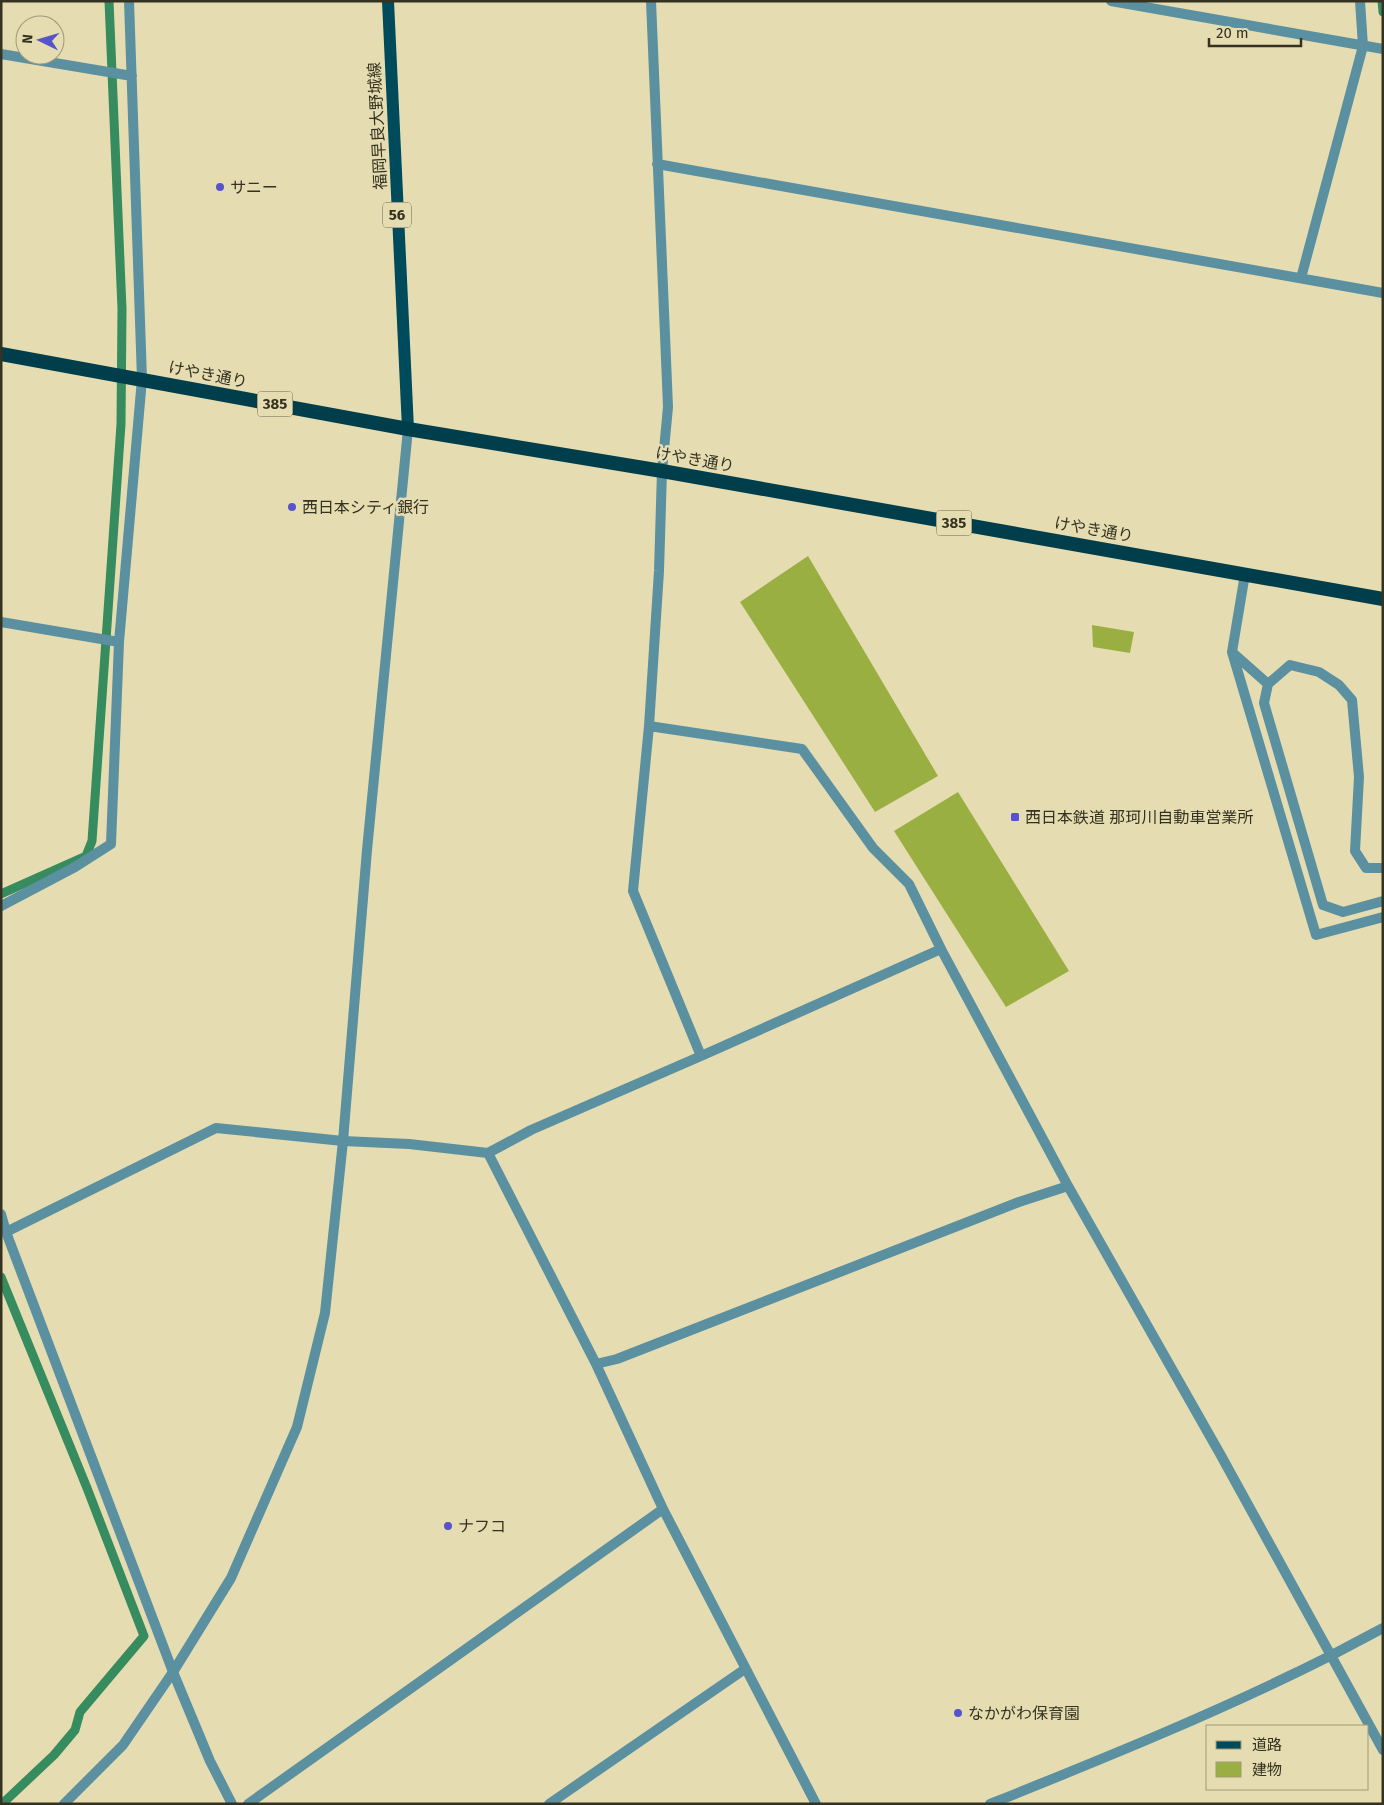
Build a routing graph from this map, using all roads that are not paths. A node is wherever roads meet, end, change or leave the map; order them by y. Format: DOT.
graph roads {
  1 [pos="129,1"];
  2 [pos="388,1"];
  3 [pos="651,1"];
  4 [pos="1111,1"];
  5 [pos="1360,1"];
  6 [pos="1363,46"];
  7 [pos="1383,49"];
  8 [pos="1,54"];
  9 [pos="132,76"];
  10 [pos="657,164"];
  11 [pos="1301,278"];
  12 [pos="1383,293"];
  13 [pos="1,354"];
  14 [pos="142,379"];
  15 [pos="408,429"];
  16 [pos="662,471"];
  17 [pos="1245,574"];
  18 [pos="1383,599"];
  19 [pos="1,622"];
  20 [pos="119,642"];
  21 [pos="1232,652"];
  22 [pos="1268,684"];
  23 [pos="1264,703"];
  24 [pos="649,726"];
  25 [pos="1260,746"];
  26 [pos="1383,868"];
  27 [pos="1383,902"];
  28 [pos="1,906"];
  29 [pos="1383,916"];
  30 [pos="941,949"];
  31 [pos="701,1056"];
  32 [pos="342,1141"];
  33 [pos="488,1153"];
  34 [pos="1068,1186"];
  35 [pos="1,1214"];
  36 [pos="4,1233"];
  37 [pos="596,1364"];
  38 [pos="663,1510"];
  39 [pos="1383,1628"];
  40 [pos="1332,1656"];
  41 [pos="745,1669"];
  42 [pos="173,1672"];
  43 [pos="1383,1750"];
  44 [pos="64,1804"];
  45 [pos="232,1804"];
  46 [pos="248,1804"];
  47 [pos="549,1804"];
  48 [pos="816,1804"];
  49 [pos="990,1804"];
  1 -- 9 [label="street"];
  2 -- 15 [label="main road, 福岡早良大野城線 / 56"];
  3 -- 10 [label="street"];
  4 -- 6 [label="street"];
  5 -- 6 [label="street"];
  6 -- 7 [label="street"];
  6 -- 11 [label="street"];
  8 -- 9 [label="street"];
  9 -- 14 [label="street"];
  10 -- 11 [label="street"];
  10 -- 16 [label="street"];
  11 -- 12 [label="street"];
  13 -- 14 [label="highway, けやき通り / 385"];
  14 -- 15 [label="highway, けやき通り / 385"];
  14 -- 20 [label="street"];
  15 -- 16 [label="highway, けやき通り / 385"];
  15 -- 32 [label="street"];
  16 -- 17 [label="highway, けやき通り / 385"];
  16 -- 24 [label="street"];
  17 -- 18 [label="highway, けやき通り / 385"];
  17 -- 21 [label="street"];
  19 -- 20 [label="street"];
  20 -- 28 [label="street"];
  21 -- 22 [label="street"];
  21 -- 25 [label="street"];
  22 -- 23 [label="street"];
  22 -- 26 [label="street"];
  23 -- 25 [label="street"];
  23 -- 27 [label="street"];
  24 -- 30 [label="street"];
  24 -- 31 [label="street"];
  25 -- 29 [label="street"];
  30 -- 31 [label="street"];
  30 -- 34 [label="street"];
  31 -- 33 [label="street"];
  32 -- 33 [label="street"];
  32 -- 36 [label="street"];
  32 -- 42 [label="street"];
  33 -- 37 [label="street"];
  34 -- 37 [label="street"];
  34 -- 40 [label="street"];
  35 -- 36 [label="street"];
  36 -- 42 [label="street"];
  37 -- 38 [label="street"];
  38 -- 41 [label="street"];
  38 -- 46 [label="street"];
  39 -- 40 [label="street"];
  40 -- 43 [label="street"];
  40 -- 49 [label="street"];
  41 -- 47 [label="street"];
  41 -- 48 [label="street"];
  42 -- 44 [label="street"];
  42 -- 45 [label="street"];
}
